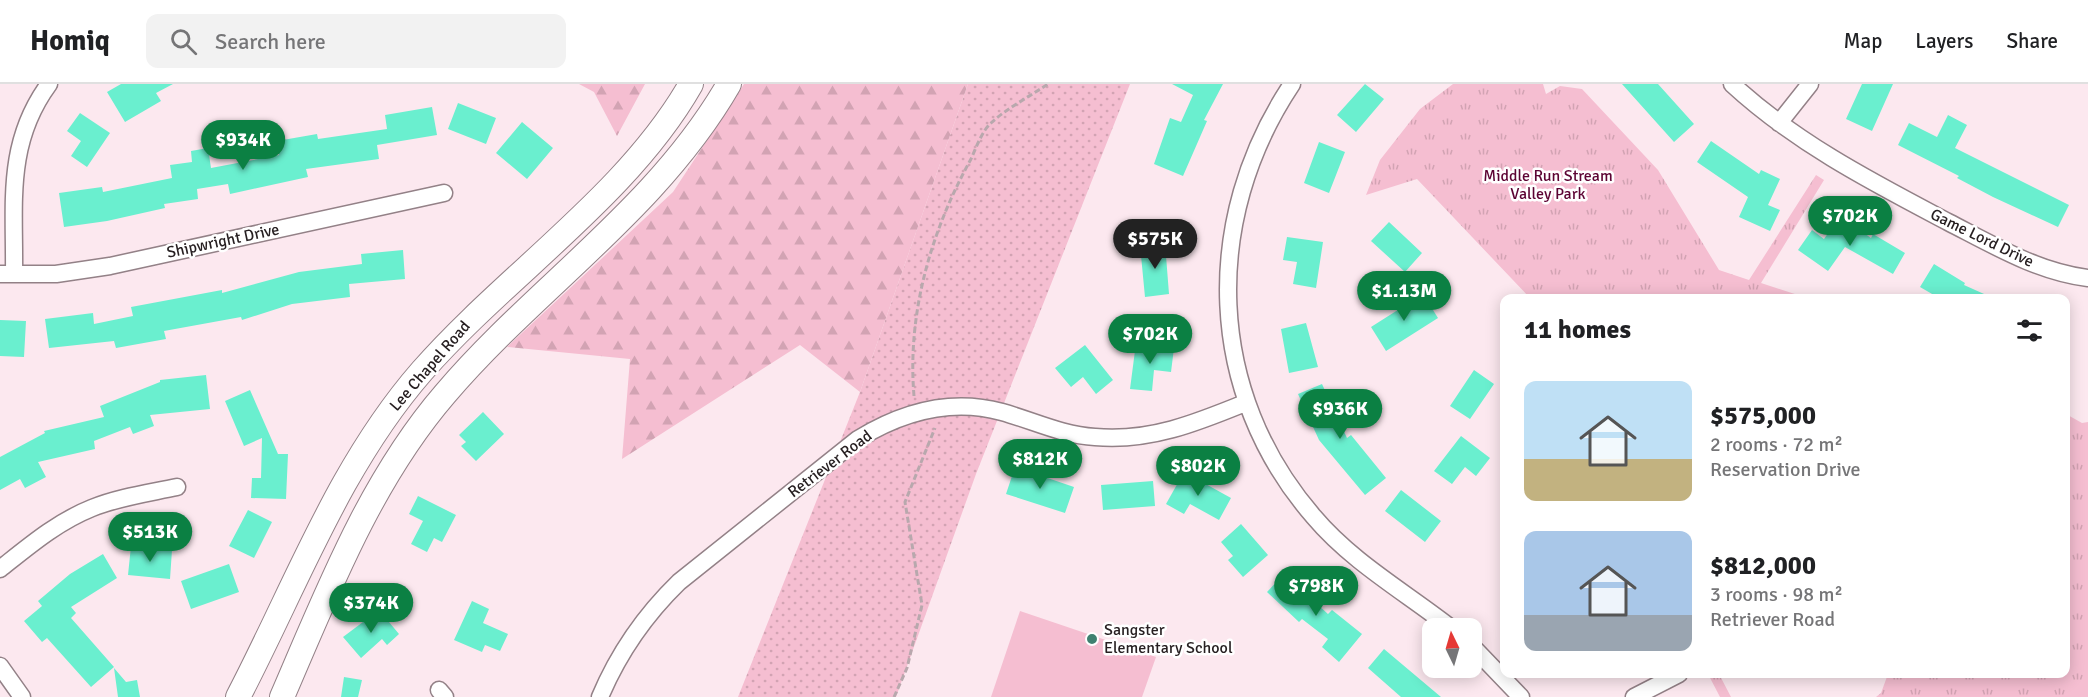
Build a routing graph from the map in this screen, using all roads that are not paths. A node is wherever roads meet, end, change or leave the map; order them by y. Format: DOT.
graph roads {
  1 [pos="49,84"];
  2 [pos="691,84"];
  3 [pos="729,84"];
  4 [pos="1292,84"];
  5 [pos="1732,84"];
  6 [pos="1810,84"];
  7 [pos="1779,123"];
  8 [pos="444,193"];
  9 [pos="7,274"];
  10 [pos="2088,278"];
  11 [pos="464,326"];
  12 [pos="486,350"];
  13 [pos="1245,403"];
  14 [pos="177,487"];
  15 [pos="0,569"];
  16 [pos="1438,618"];
  17 [pos="1482,656"];
  18 [pos="0,666"];
  19 [pos="1500,675"];
  20 [pos="1503,678"];
  21 [pos="1671,678"];
  22 [pos="22,697"];
  23 [pos="238,697"];
  24 [pos="282,697"];
  25 [pos="600,697"];
  26 [pos="1521,697"];
  27 [pos="1634,697"];
  1 -- 9 [label="street"];
  2 -- 11 [label="main road, Lee Chapel Road"];
  3 -- 12 [label="main road, Lee Chapel Road"];
  4 -- 13 [label="street"];
  5 -- 7 [label="street, Game Lord Drive"];
  6 -- 7 [label="street"];
  7 -- 10 [label="street, Game Lord Drive"];
  8 -- 9 [label="street, Shipwright Drive"];
  11 -- 12 [label="main road"];
  11 -- 23 [label="main road, Lee Chapel Road"];
  12 -- 24 [label="main road, Lee Chapel Road"];
  13 -- 16 [label="street"];
  13 -- 25 [label="street, Retriever Road"];
  14 -- 15 [label="street"];
  17 -- 19 [label="street"];
  18 -- 22 [label="street"];
  20 -- 26 [label="street"];
  21 -- 27 [label="street"];
}
